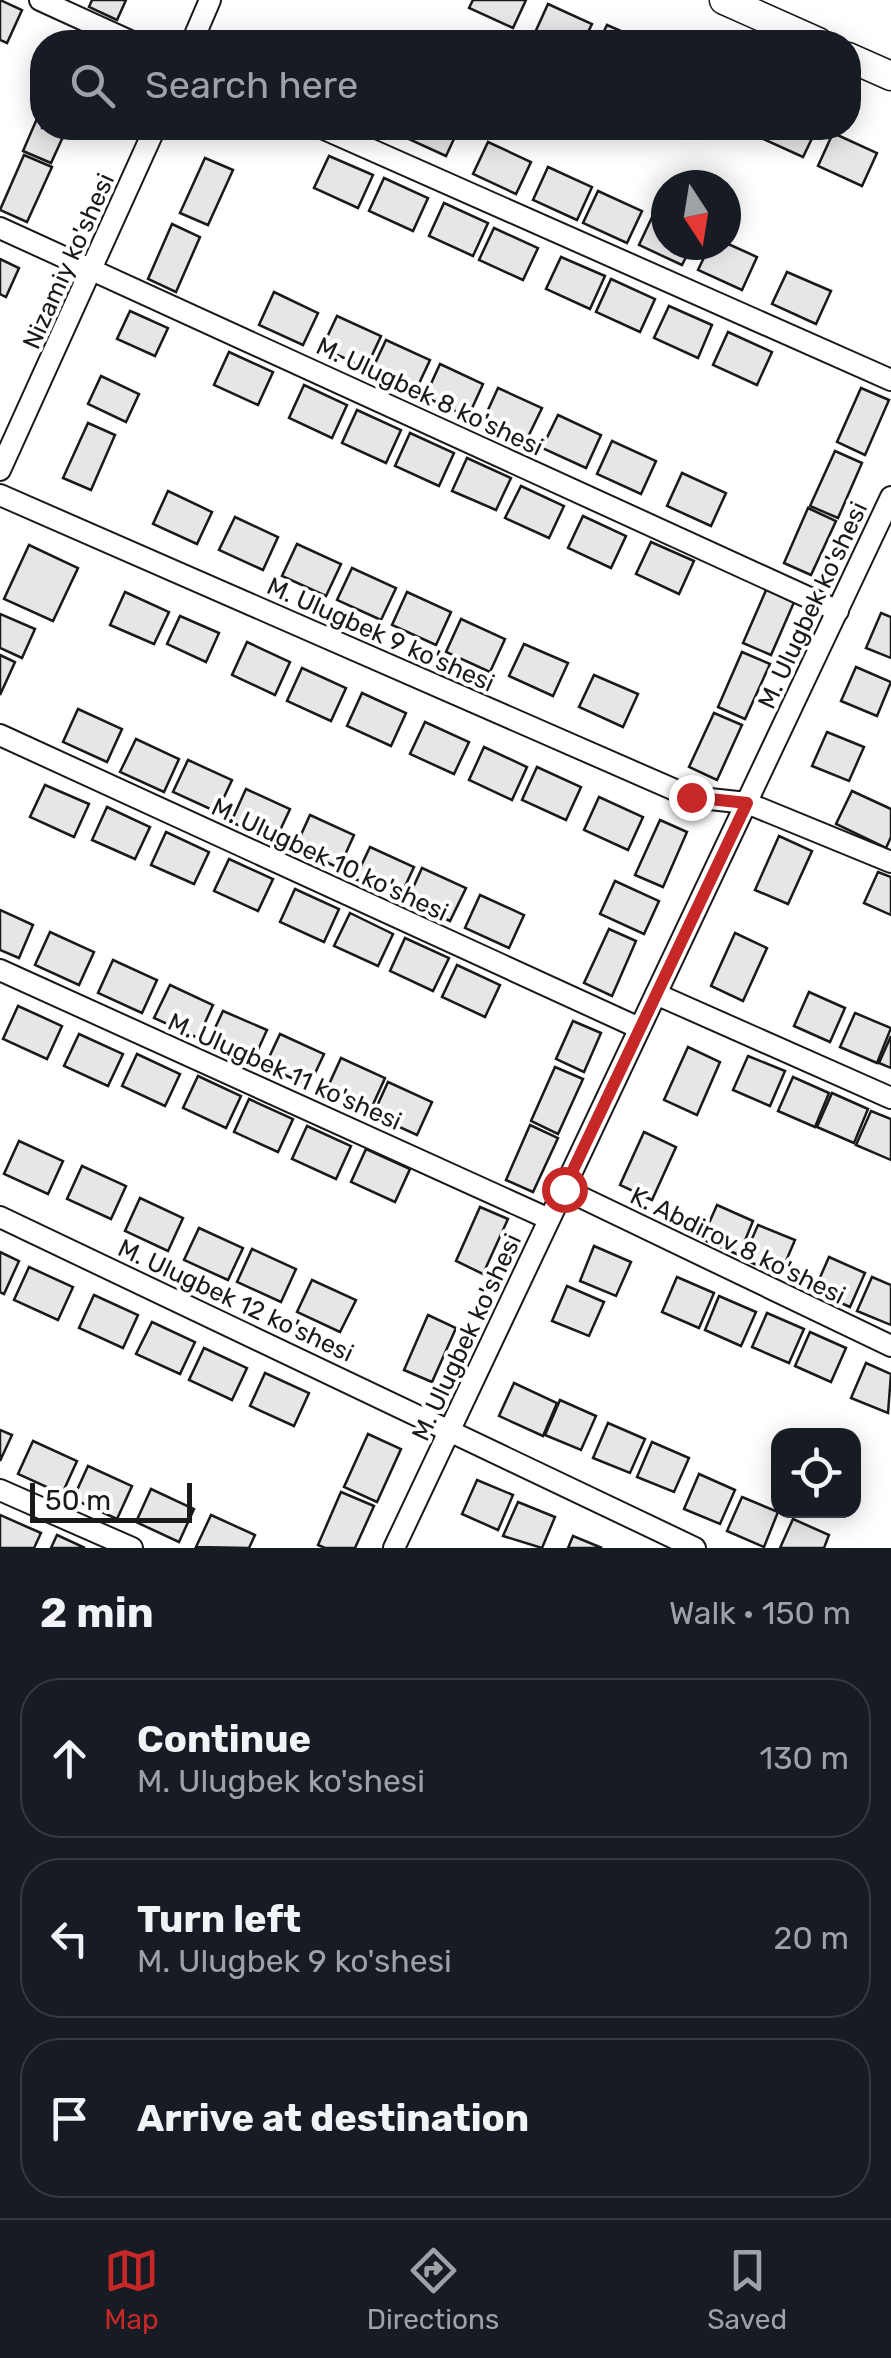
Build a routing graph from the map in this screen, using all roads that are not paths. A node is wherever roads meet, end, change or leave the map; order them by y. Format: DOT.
graph roads {
  1 [pos="40,0"];
  2 [pos="210,0"];
  3 [pos="724,0"];
  4 [pos="106,30"];
  5 [pos="197,30"];
  6 [pos="791,30"];
  7 [pos="861,62"];
  8 [pos="891,76"];
  9 [pos="150,140"];
  10 [pos="349,140"];
  11 [pos="0,228"];
  12 [pos="93,268"];
  13 [pos="891,380"];
  14 [pos="0,470"];
  15 [pos="0,495"];
  16 [pos="891,497"];
  17 [pos="838,611"];
  18 [pos="0,735"];
  19 [pos="747,803"];
  20 [pos="891,862"];
  21 [pos="0,970"];
  22 [pos="656,994"];
  23 [pos="638,1028"];
  24 [pos="891,1098"];
  25 [pos="564,1189"];
  26 [pos="0,1217"];
  27 [pos="549,1219"];
  28 [pos="891,1346"];
  29 [pos="450,1429"];
  30 [pos="0,1490"];
  31 [pos="132,1548"];
  32 [pos="394,1548"];
  33 [pos="695,1548"];
  1 -- 4 [label="street"];
  2 -- 5 [label="street"];
  3 -- 6 [label="street"];
  7 -- 8 [label="street"];
  9 -- 12 [label="street, Nizamiy ko'shesi"];
  10 -- 13 [label="street"];
  11 -- 12 [label="street, M. Ulugbek 8 ko'shesi"];
  12 -- 14 [label="street, Nizamiy ko'shesi"];
  12 -- 17 [label="street, M. Ulugbek 8 ko'shesi"];
  15 -- 19 [label="street, M. Ulugbek 9 ko'shesi"];
  16 -- 17 [label="street, M. Ulugbek ko'shesi"];
  17 -- 19 [label="street, M. Ulugbek ko'shesi"];
  18 -- 23 [label="street, M. Ulugbek 10 ko'shesi"];
  19 -- 20 [label="street, M. Ulugbek 9 ko'shesi"];
  19 -- 22 [label="street, M. Ulugbek ko'shesi"];
  21 -- 27 [label="street, M. Ulugbek 11 ko'shesi"];
  22 -- 23 [label="street, M. Ulugbek ko'shesi"];
  22 -- 24 [label="street"];
  23 -- 25 [label="street, M. Ulugbek ko'shesi"];
  25 -- 27 [label="street, M. Ulugbek ko'shesi"];
  25 -- 28 [label="street, K. Abdirov 8 ko'shesi"];
  26 -- 29 [label="street, M. Ulugbek 12 ko'shesi"];
  27 -- 29 [label="street, M. Ulugbek ko'shesi"];
  29 -- 32 [label="street, M. Ulugbek ko'shesi"];
  29 -- 33 [label="street, M. Ulugbek 12 ko'shesi"];
  30 -- 31 [label="street"];
}
